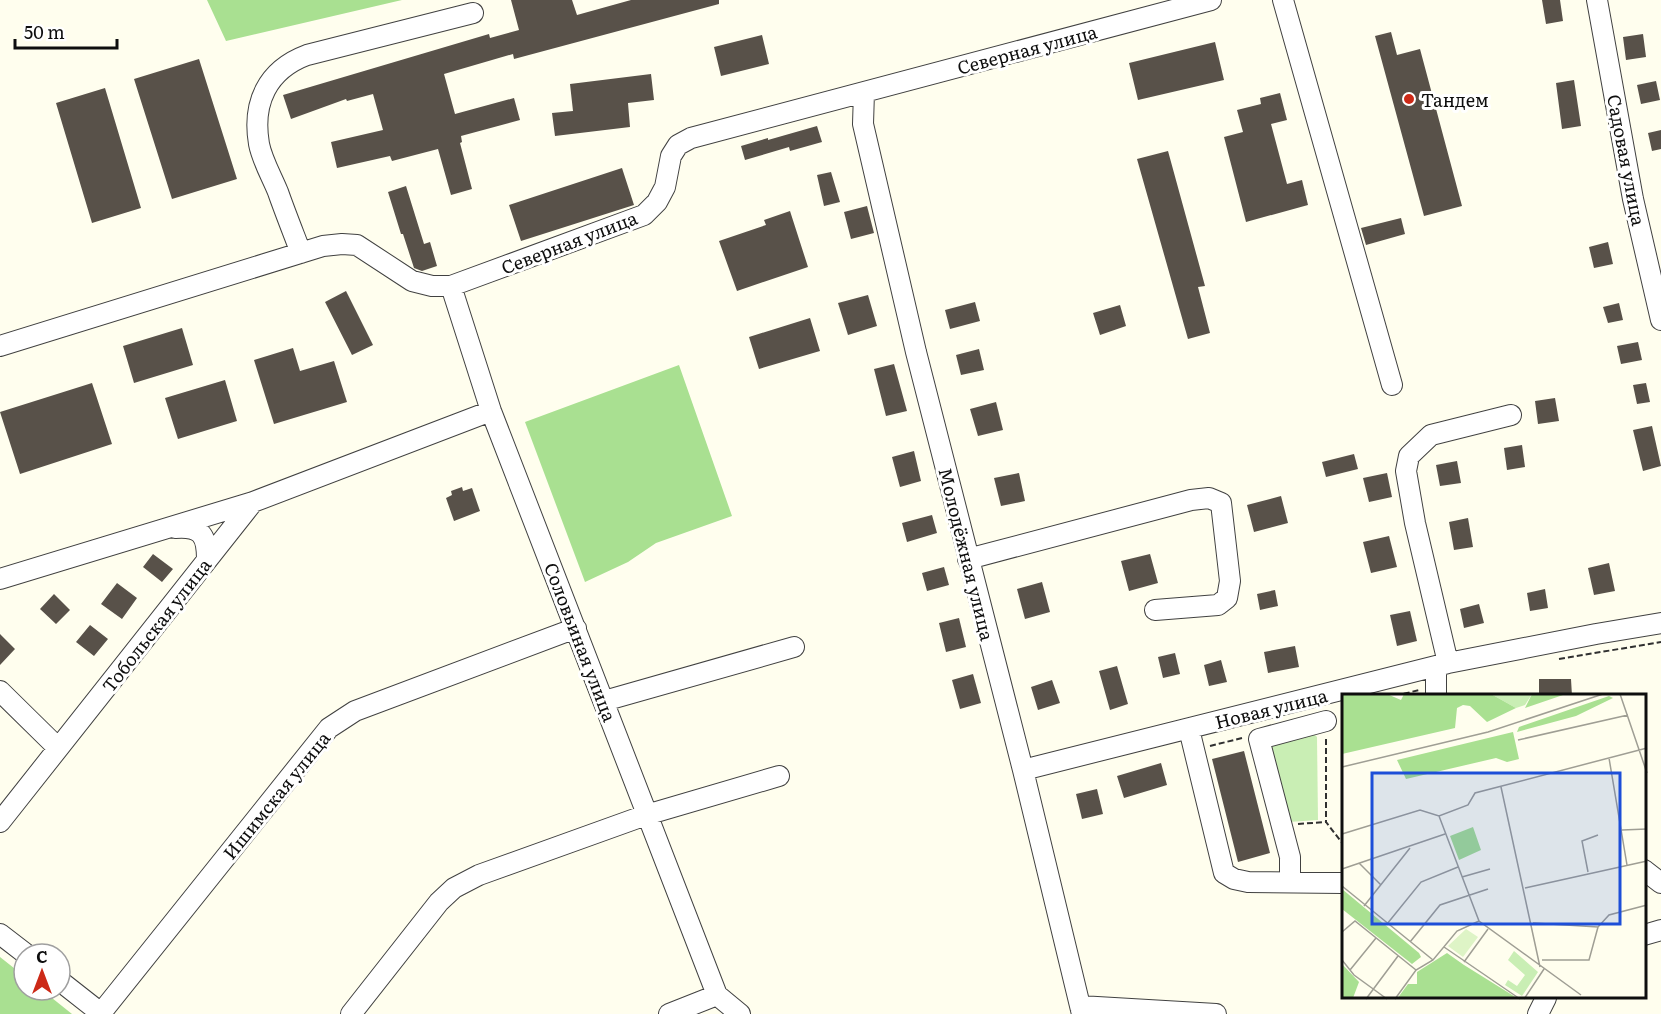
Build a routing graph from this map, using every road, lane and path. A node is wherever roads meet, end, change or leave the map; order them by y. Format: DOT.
graph roads {
  1 [pos="1211,0"];
  2 [pos="1283,0"];
  3 [pos="1597,0"];
  4 [pos="473,13"];
  5 [pos="864,92"];
  6 [pos="301,253"];
  7 [pos="451,286"];
  8 [pos="1661,320"];
  9 [pos="0,346"];
  10 [pos="1392,385"];
  11 [pos="491,411"];
  12 [pos="1510,415"];
  13 [pos="253,502"];
  14 [pos="167,528"];
  15 [pos="207,559"];
  16 [pos="968,560"];
  17 [pos="0,579"];
  18 [pos="1155,610"];
  19 [pos="1661,623"];
  20 [pos="576,628"];
  21 [pos="1661,642"];
  22 [pos="794,647"];
  23 [pos="1558,660"];
  24 [pos="1439,677"];
  25 [pos="0,691"];
  26 [pos="1357,694"];
  27 [pos="1400,694"];
  28 [pos="1342,697"];
  29 [pos="603,701"];
  30 [pos="1326,721"];
  31 [pos="1189,729"];
  32 [pos="1242,738"];
  33 [pos="1208,747"];
  34 [pos="58,748"];
  35 [pos="1023,770"];
  36 [pos="779,776"];
  37 [pos="646,816"];
  38 [pos="0,822"];
  39 [pos="1326,822"];
  40 [pos="1282,825"];
  41 [pos="1342,843"];
  42 [pos="1646,872"];
  43 [pos="1290,882"];
  44 [pos="1342,883"];
  45 [pos="1661,884"];
  46 [pos="1661,930"];
  47 [pos="0,934"];
  48 [pos="1646,934"];
  49 [pos="12,943"];
  50 [pos="72,991"];
  51 [pos="717,995"];
  52 [pos="1546,999"];
  53 [pos="1081,1010"];
  54 [pos="101,1014"];
  55 [pos="351,1014"];
  56 [pos="669,1014"];
  57 [pos="740,1014"];
  58 [pos="1216,1014"];
  59 [pos="1538,1014"];
  1 -- 5 [label="street, Северная улица"];
  2 -- 10 [label="street"];
  3 -- 8 [label="street, Садовая улица"];
  4 -- 6 [label="street"];
  5 -- 7 [label="street, Северная улица"];
  5 -- 16 [label="street, Молодёжная улица"];
  6 -- 7 [label="street, Северная улица"];
  6 -- 9 [label="street, Северная улица"];
  7 -- 11 [label="street, Соловьиная улица"];
  11 -- 13 [label="street"];
  11 -- 20 [label="street, Соловьиная улица"];
  12 -- 24 [label="street"];
  13 -- 14 [label="street"];
  13 -- 15 [label="street, Тобольская улица"];
  14 -- 15 [label="street"];
  14 -- 17 [label="street"];
  15 -- 34 [label="street, Тобольская улица"];
  16 -- 18 [label="street"];
  16 -- 35 [label="street, Молодёжная улица"];
  19 -- 24 [label="street, Новая улица"];
  20 -- 29 [label="street, Соловьиная улица"];
  20 -- 54 [label="street, Ишимская улица"];
  21 -- 23 [label="path"];
  22 -- 29 [label="street"];
  24 -- 26 [label="street, Новая улица"];
  24 -- 27 [label="path"];
  25 -- 34 [label="street"];
  28 -- 31 [label="street, Новая улица"];
  29 -- 37 [label="street, Соловьиная улица"];
  30 -- 39 [label="path"];
  30 -- 40 [label="street"];
  31 -- 35 [label="street, Новая улица"];
  31 -- 43 [label="street"];
  32 -- 33 [label="path"];
  34 -- 38 [label="street, Тобольская улица"];
  35 -- 53 [label="street, Молодёжная улица"];
  36 -- 37 [label="street"];
  37 -- 51 [label="street, Соловьиная улица"];
  37 -- 55 [label="street"];
  39 -- 40 [label="path"];
  39 -- 41 [label="path"];
  40 -- 43 [label="street"];
  42 -- 45 [label="street"];
  43 -- 44 [label="street"];
  46 -- 48 [label="street"];
  47 -- 49 [label="street"];
  50 -- 54 [label="street"];
  51 -- 56 [label="street"];
  51 -- 57 [label="street"];
  52 -- 59 [label="street"];
  53 -- 58 [label="street"];
}
